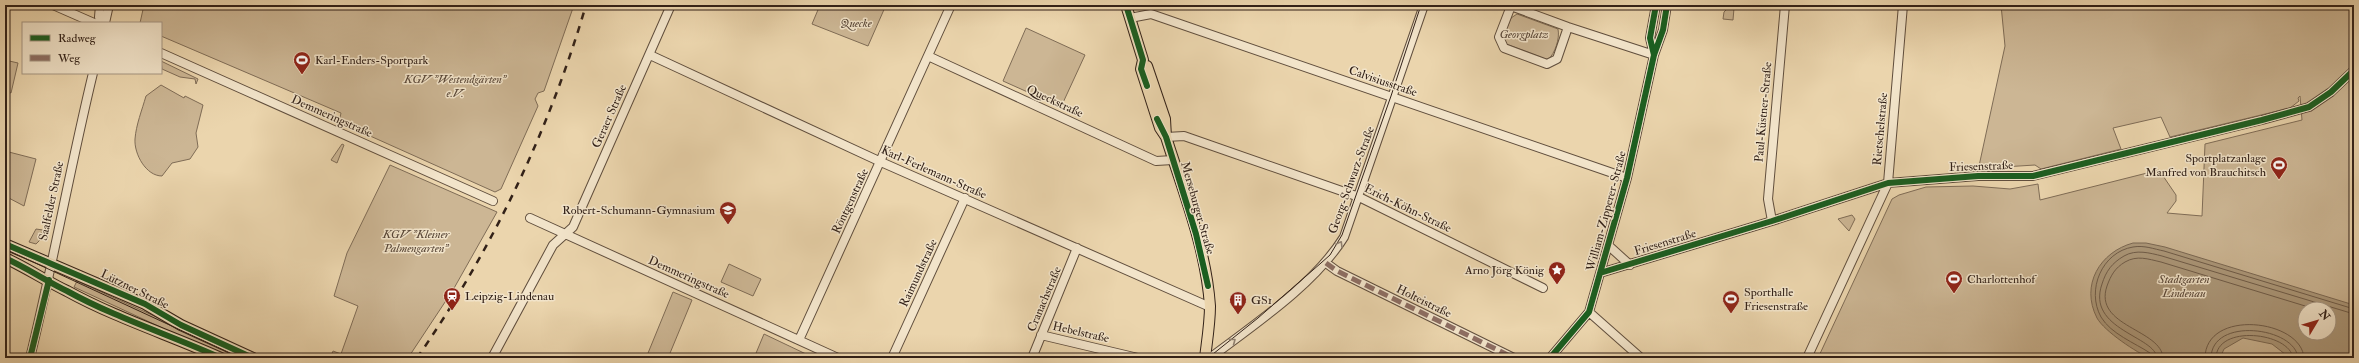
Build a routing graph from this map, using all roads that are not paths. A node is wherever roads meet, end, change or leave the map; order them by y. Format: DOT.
graph roads {
  1 [pos="53,5"];
  2 [pos="100,5"];
  3 [pos="109,5"];
  4 [pos="671,5"];
  5 [pos="951,5"];
  6 [pos="1126,5"];
  7 [pos="1424,5"];
  8 [pos="1656,5"];
  9 [pos="1667,5"];
  10 [pos="1785,5"];
  11 [pos="1903,5"];
  12 [pos="1510,6"];
  13 [pos="1130,18"];
  14 [pos="92,22"];
  15 [pos="101,22"];
  16 [pos="105,22"];
  17 [pos="1568,27"];
  18 [pos="162,52"];
  19 [pos="650,55"];
  20 [pos="1654,55"];
  21 [pos="928,56"];
  22 [pos="2354,70"];
  23 [pos="92,74"];
  24 [pos="1393,97"];
  25 [pos="1166,137"];
  26 [pos="1173,160"];
  27 [pos="881,162"];
  28 [pos="1627,178"];
  29 [pos="1888,183"];
  30 [pos="1359,197"];
  31 [pos="965,198"];
  32 [pos="493,201"];
  33 [pos="530,218"];
  34 [pos="1772,221"];
  35 [pos="565,234"];
  36 [pos="5,244"];
  37 [pos="1609,246"];
  38 [pos="1077,248"];
  39 [pos="5,258"];
  40 [pos="51,262"];
  41 [pos="1326,263"];
  42 [pos="1630,265"];
  43 [pos="1600,273"];
  44 [pos="49,280"];
  45 [pos="1543,288"];
  46 [pos="1210,307"];
  47 [pos="1589,312"];
  48 [pos="1041,335"];
  49 [pos="799,340"];
  50 [pos="30,358"];
  51 [pos="221,358"];
  52 [pos="253,358"];
  53 [pos="492,358"];
  54 [pos="838,358"];
  55 [pos="892,358"];
  56 [pos="1032,358"];
  57 [pos="1138,358"];
  58 [pos="1205,358"];
  59 [pos="1210,358"];
  60 [pos="1514,358"];
  61 [pos="1550,358"];
  62 [pos="1640,358"];
  63 [pos="1807,358"];
  1 -- 14 [label="street"];
  2 -- 15 [label="street"];
  3 -- 16 [label="street"];
  4 -- 19 [label="street, Geraer Straße"];
  5 -- 21 [label="street, Röntgenstraße"];
  6 -- 13 [label="main road, Merseburger Straße"];
  7 -- 24 [label="street, Georg-Schwarz-Straße"];
  8 -- 20 [label="street, William-Zipperer-Straße"];
  9 -- 20 [label="street, William-Zipperer-Straße"];
  10 -- 34 [label="street, Paul-Küstner-Straße"];
  11 -- 29 [label="street, Rietschelstraße"];
  12 -- 17 [label="street"];
  12 -- 17 [label="street"];
  13 -- 24 [label="street, Calvisiusstraße"];
  13 -- 25 [label="main road, Merseburger Straße"];
  17 -- 20 [label="street"];
  18 -- 32 [label="street, Demmeringstraße"];
  19 -- 27 [label="street, Karl-Ferlemann-Straße"];
  19 -- 35 [label="street, Geraer Straße"];
  20 -- 28 [label="street, William-Zipperer-Straße"];
  21 -- 26 [label="street, Queckstraße"];
  21 -- 27 [label="street, Röntgenstraße"];
  22 -- 29 [label="street, Friesenstraße"];
  23 -- 40 [label="street, Saalfelder Straße"];
  24 -- 28 [label="street, Calvisiusstraße"];
  24 -- 30 [label="street, Georg-Schwarz-Straße"];
  25 -- 26 [label="main road, Merseburger Straße"];
  25 -- 30 [label="street, Erich-Köhn-Straße"];
  26 -- 46 [label="main road, Merseburger Straße"];
  27 -- 31 [label="street, Karl-Ferlemann-Straße"];
  27 -- 49 [label="street, Röntgenstraße"];
  28 -- 37 [label="street, William-Zipperer-Straße"];
  29 -- 34 [label="street, Friesenstraße"];
  29 -- 63 [label="street, Rietschelstraße"];
  41 -- 30 [label="street, Georg-Schwarz-Straße, one-way"];
  30 -- 45 [label="street, Erich-Köhn-Straße"];
  31 -- 38 [label="street, Karl-Ferlemann-Straße"];
  31 -- 55 [label="street, Raimundstraße"];
  33 -- 35 [label="street, Demmeringstraße"];
  34 -- 42 [label="street, Friesenstraße"];
  35 -- 49 [label="street, Demmeringstraße"];
  35 -- 53 [label="street, Geraer Straße"];
  36 -- 40 [label="main road, Lützner Straße"];
  37 -- 42 [label="street, Friesenstraße"];
  37 -- 43 [label="street, William-Zipperer-Straße"];
  38 -- 46 [label="street, Karl-Ferlemann-Straße"];
  38 -- 48 [label="street, Cranachstraße"];
  39 -- 44 [label="main road"];
  40 -- 44 [label="street, Saalfelder Straße"];
  40 -- 52 [label="main road, Lützner Straße"];
  59 -- 41 [label="street, Georg-Schwarz-Straße, one-way"];
  41 -- 60 [label="street, Holteistraße"];
  42 -- 43 [label="street, Friesenstraße"];
  43 -- 47 [label="street, William-Zipperer-Straße"];
  44 -- 50 [label="street, Saalfelder Straße"];
  44 -- 51 [label="main road"];
  46 -- 58 [label="main road, Merseburger Straße"];
  47 -- 61 [label="street, William-Zipperer-Straße"];
  47 -- 62 [label="street"];
  48 -- 56 [label="street, Cranachstraße"];
  48 -- 57 [label="street, Hebelstraße"];
  49 -- 54 [label="street, Demmeringstraße"];
}
